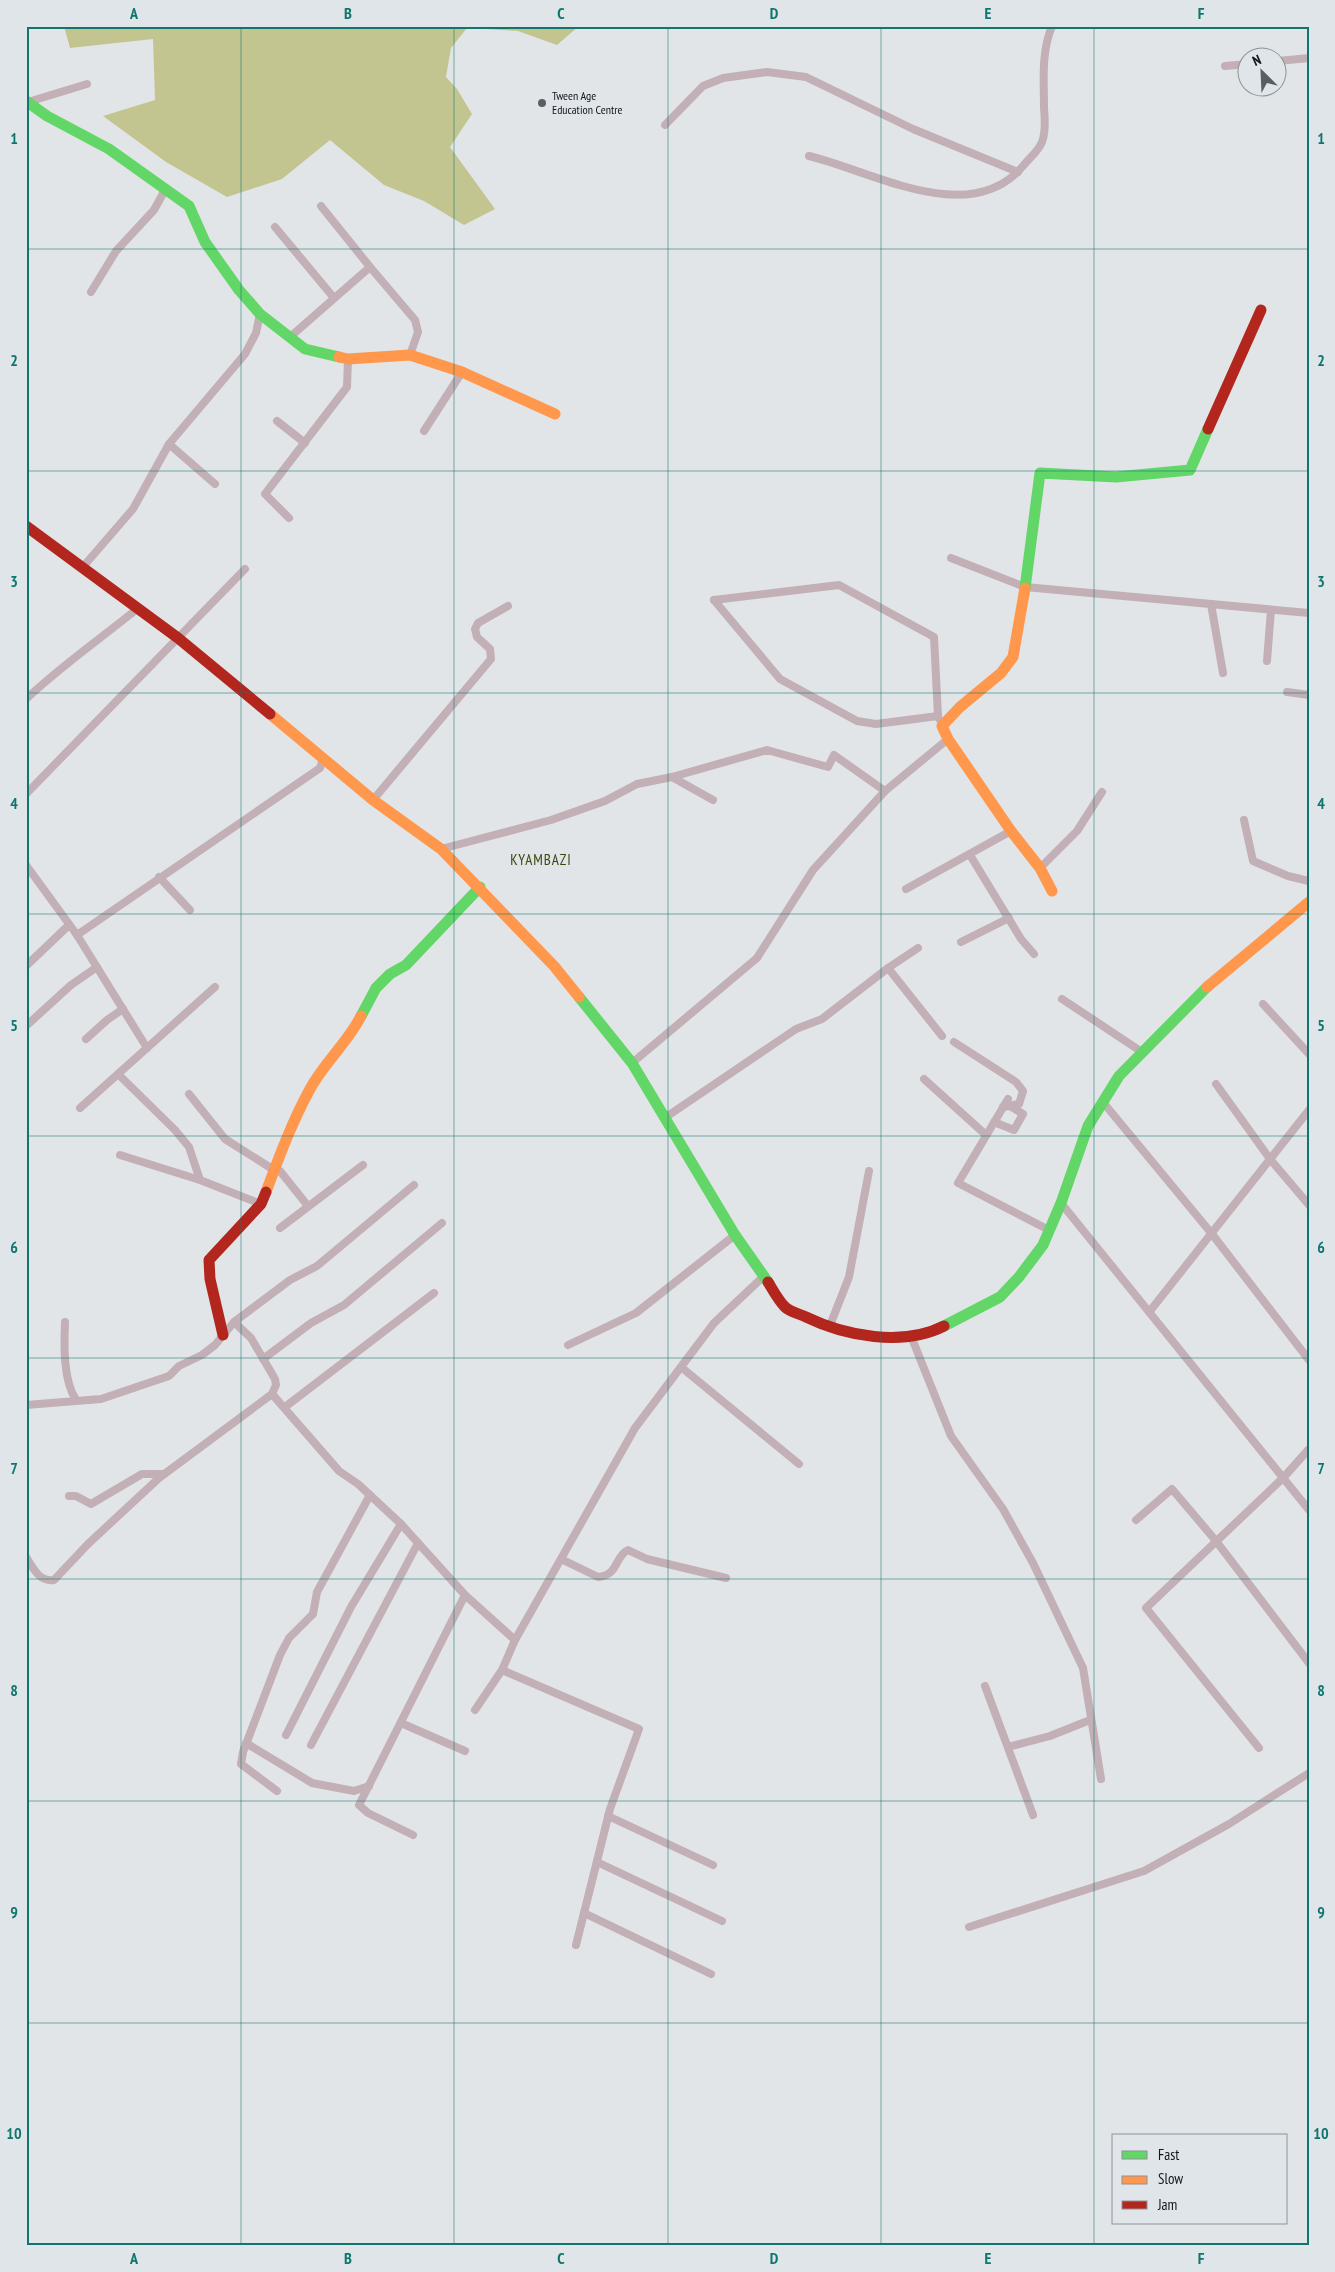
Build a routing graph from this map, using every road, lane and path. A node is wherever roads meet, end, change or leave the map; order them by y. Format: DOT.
graph roads {
  1 [pos="1052,26"];
  2 [pos="1309,58"];
  3 [pos="1288,60"];
  4 [pos="1238,65"];
  5 [pos="1225,66"];
  6 [pos="86,84"];
  7 [pos="27,102"];
  8 [pos="665,125"];
  9 [pos="810,156"];
  10 [pos="1018,172"];
  11 [pos="166,188"];
  12 [pos="321,206"];
  13 [pos="274,227"];
  14 [pos="370,268"];
  15 [pos="90,292"];
  16 [pos="334,298"];
  17 [pos="1261,310"];
  18 [pos="260,314"];
  19 [pos="290,337"];
  20 [pos="410,354"];
  21 [pos="348,359"];
  22 [pos="462,372"];
  23 [pos="555,414"];
  24 [pos="277,421"];
  25 [pos="424,431"];
  26 [pos="305,443"];
  27 [pos="170,444"];
  28 [pos="215,484"];
  29 [pos="289,518"];
  30 [pos="26,526"];
  31 [pos="951,558"];
  32 [pos="82,568"];
  33 [pos="245,568"];
  34 [pos="1025,588"];
  35 [pos="1211,604"];
  36 [pos="508,606"];
  37 [pos="137,609"];
  38 [pos="1271,610"];
  39 [pos="1309,613"];
  40 [pos="178,638"];
  41 [pos="1267,661"];
  42 [pos="1223,673"];
  43 [pos="1287,692"];
  44 [pos="1309,695"];
  45 [pos="26,699"];
  46 [pos="940,721"];
  47 [pos="948,739"];
  48 [pos="323,759"];
  49 [pos="672,778"];
  50 [pos="885,791"];
  51 [pos="1102,792"];
  52 [pos="26,794"];
  53 [pos="373,800"];
  54 [pos="713,800"];
  55 [pos="1244,820"];
  56 [pos="1011,831"];
  57 [pos="440,849"];
  58 [pos="970,855"];
  59 [pos="26,865"];
  60 [pos="1040,868"];
  61 [pos="159,877"];
  62 [pos="1309,881"];
  63 [pos="480,887"];
  64 [pos="906,889"];
  65 [pos="1052,891"];
  66 [pos="1309,902"];
  67 [pos="190,910"];
  68 [pos="1010,918"];
  69 [pos="70,925"];
  70 [pos="77,935"];
  71 [pos="961,942"];
  72 [pos="918,948"];
  73 [pos="1034,954"];
  74 [pos="27,963"];
  75 [pos="97,967"];
  76 [pos="888,968"];
  77 [pos="215,987"];
  78 [pos="1062,999"];
  79 [pos="1263,1004"];
  80 [pos="123,1009"];
  81 [pos="26,1026"];
  82 [pos="942,1036"];
  83 [pos="86,1040"];
  84 [pos="954,1042"];
  85 [pos="147,1048"];
  86 [pos="1142,1052"];
  87 [pos="1309,1054"];
  88 [pos="632,1063"];
  89 [pos="118,1074"];
  90 [pos="924,1079"];
  91 [pos="1216,1084"];
  92 [pos="189,1094"];
  93 [pos="1008,1099"];
  94 [pos="1102,1100"];
  95 [pos="1003,1107"];
  96 [pos="80,1108"];
  97 [pos="1309,1110"];
  98 [pos="666,1117"];
  99 [pos="994,1122"];
  100 [pos="986,1136"];
  101 [pos="120,1155"];
  102 [pos="1270,1159"];
  103 [pos="363,1165"];
  104 [pos="274,1170"];
  105 [pos="869,1171"];
  106 [pos="200,1180"];
  107 [pos="414,1185"];
  108 [pos="1061,1203"];
  109 [pos="261,1204"];
  110 [pos="1309,1205"];
  111 [pos="308,1206"];
  112 [pos="442,1223"];
  113 [pos="280,1228"];
  114 [pos="1049,1230"];
  115 [pos="1212,1234"];
  116 [pos="735,1235"];
  117 [pos="763,1277"];
  118 [pos="434,1293"];
  119 [pos="1150,1310"];
  120 [pos="65,1322"];
  121 [pos="234,1322"];
  122 [pos="829,1328"];
  123 [pos="223,1335"];
  124 [pos="911,1336"];
  125 [pos="568,1345"];
  126 [pos="263,1359"];
  127 [pos="1309,1360"];
  128 [pos="681,1368"];
  129 [pos="272,1394"];
  130 [pos="76,1400"];
  131 [pos="26,1405"];
  132 [pos="285,1407"];
  133 [pos="1309,1449"];
  134 [pos="799,1464"];
  135 [pos="164,1474"];
  136 [pos="1283,1478"];
  137 [pos="370,1495"];
  138 [pos="69,1496"];
  139 [pos="1309,1510"];
  140 [pos="1136,1520"];
  141 [pos="401,1524"];
  142 [pos="1216,1541"];
  143 [pos="418,1543"];
  144 [pos="26,1557"];
  145 [pos="561,1559"];
  146 [pos="726,1578"];
  147 [pos="464,1595"];
  148 [pos="515,1640"];
  149 [pos="1309,1662"];
  150 [pos="502,1670"];
  151 [pos="986,1686"];
  152 [pos="476,1710"];
  153 [pos="1090,1720"];
  154 [pos="401,1723"];
  155 [pos="286,1735"];
  156 [pos="246,1743"];
  157 [pos="311,1745"];
  158 [pos="1008,1747"];
  159 [pos="1259,1748"];
  160 [pos="465,1751"];
  161 [pos="1309,1773"];
  162 [pos="1100,1779"];
  163 [pos="369,1786"];
  164 [pos="278,1791"];
  165 [pos="1033,1815"];
  166 [pos="608,1816"];
  167 [pos="413,1835"];
  168 [pos="597,1862"];
  169 [pos="713,1865"];
  170 [pos="584,1913"];
  171 [pos="722,1921"];
  172 [pos="969,1927"];
  173 [pos="576,1945"];
  174 [pos="711,1974"];
  1 -- 10 [label="street"];
  2 -- 3 [label="street"];
  4 -- 5 [label="street"];
  6 -- 7 [label="street"];
  7 -- 11 [label="street"];
  8 -- 10 [label="street"];
  9 -- 10 [label="street"];
  11 -- 15 [label="street"];
  11 -- 18 [label="street"];
  12 -- 14 [label="street"];
  13 -- 16 [label="street"];
  14 -- 16 [label="street"];
  14 -- 20 [label="street"];
  16 -- 19 [label="street"];
  17 -- 34 [label="street"];
  18 -- 19 [label="street"];
  18 -- 27 [label="street"];
  19 -- 21 [label="street"];
  20 -- 21 [label="street"];
  20 -- 22 [label="street"];
  21 -- 26 [label="street"];
  22 -- 23 [label="street"];
  22 -- 25 [label="street"];
  24 -- 26 [label="street"];
  26 -- 29 [label="street"];
  27 -- 28 [label="street"];
  27 -- 32 [label="street"];
  30 -- 32 [label="street"];
  31 -- 34 [label="street"];
  32 -- 37 [label="street"];
  33 -- 40 [label="street"];
  34 -- 35 [label="street"];
  34 -- 46 [label="street"];
  35 -- 38 [label="street"];
  35 -- 42 [label="street"];
  36 -- 53 [label="street"];
  37 -- 40 [label="street"];
  37 -- 45 [label="street"];
  38 -- 39 [label="street"];
  38 -- 41 [label="street"];
  40 -- 48 [label="street"];
  40 -- 52 [label="street"];
  43 -- 44 [label="street"];
  46 -- 46 [label="street"];
  46 -- 47 [label="street"];
  47 -- 50 [label="street"];
  47 -- 56 [label="street"];
  48 -- 53 [label="street"];
  48 -- 61 [label="street"];
  49 -- 50 [label="street"];
  49 -- 54 [label="street"];
  49 -- 57 [label="street"];
  50 -- 88 [label="street"];
  51 -- 60 [label="street"];
  53 -- 57 [label="street"];
  55 -- 62 [label="street"];
  56 -- 58 [label="street"];
  56 -- 60 [label="street"];
  57 -- 63 [label="street"];
  58 -- 64 [label="street"];
  58 -- 68 [label="street"];
  59 -- 69 [label="street"];
  60 -- 65 [label="street"];
  61 -- 67 [label="street"];
  61 -- 70 [label="street"];
  63 -- 88 [label="street"];
  63 -- 104 [label="street"];
  66 -- 86 [label="street"];
  68 -- 71 [label="street"];
  68 -- 73 [label="street"];
  69 -- 70 [label="street"];
  69 -- 74 [label="street"];
  70 -- 75 [label="street"];
  72 -- 76 [label="street"];
  75 -- 80 [label="street"];
  75 -- 81 [label="street"];
  76 -- 82 [label="street"];
  76 -- 98 [label="street"];
  77 -- 85 [label="street"];
  78 -- 86 [label="street"];
  79 -- 87 [label="street"];
  80 -- 83 [label="street"];
  80 -- 85 [label="street"];
  84 -- 95 [label="street"];
  85 -- 89 [label="street"];
  86 -- 94 [label="street"];
  88 -- 98 [label="street"];
  89 -- 96 [label="street"];
  89 -- 106 [label="street"];
  90 -- 100 [label="street"];
  91 -- 102 [label="street"];
  92 -- 104 [label="street"];
  93 -- 95 [label="street"];
  94 -- 108 [label="street"];
  94 -- 115 [label="street"];
  95 -- 99 [label="street"];
  95 -- 99 [label="street"];
  97 -- 102 [label="street"];
  98 -- 116 [label="street"];
  99 -- 100 [label="street"];
  100 -- 114 [label="street"];
  101 -- 106 [label="street"];
  102 -- 110 [label="street"];
  102 -- 115 [label="street"];
  103 -- 111 [label="street"];
  104 -- 109 [label="street"];
  104 -- 111 [label="street"];
  105 -- 122 [label="street"];
  106 -- 109 [label="street"];
  107 -- 121 [label="street"];
  108 -- 114 [label="street"];
  108 -- 119 [label="street"];
  109 -- 123 [label="street"];
  111 -- 113 [label="street"];
  112 -- 126 [label="street"];
  114 -- 124 [label="street"];
  115 -- 119 [label="street"];
  115 -- 127 [label="street"];
  116 -- 117 [label="street"];
  116 -- 125 [label="street"];
  117 -- 122 [label="street"];
  117 -- 128 [label="street"];
  118 -- 132 [label="street"];
  119 -- 136 [label="street"];
  120 -- 130 [label="street"];
  121 -- 123 [label="street"];
  121 -- 126 [label="street"];
  122 -- 124 [label="street"];
  123 -- 130 [label="street"];
  124 -- 153 [label="street"];
  126 -- 129 [label="street"];
  128 -- 134 [label="street"];
  128 -- 145 [label="street"];
  129 -- 132 [label="street"];
  129 -- 135 [label="street"];
  130 -- 131 [label="street"];
  132 -- 137 [label="street"];
  133 -- 136 [label="street"];
  135 -- 138 [label="street"];
  135 -- 144 [label="street"];
  136 -- 139 [label="street"];
  136 -- 142 [label="street"];
  137 -- 141 [label="street"];
  137 -- 156 [label="street"];
  140 -- 142 [label="street"];
  141 -- 143 [label="street"];
  141 -- 155 [label="street"];
  142 -- 149 [label="street"];
  142 -- 159 [label="street"];
  143 -- 147 [label="street"];
  143 -- 157 [label="street"];
  145 -- 146 [label="street"];
  145 -- 148 [label="street"];
  147 -- 148 [label="street"];
  147 -- 154 [label="street"];
  148 -- 150 [label="street"];
  150 -- 152 [label="street"];
  150 -- 166 [label="street"];
  151 -- 158 [label="street"];
  153 -- 158 [label="street"];
  153 -- 162 [label="street"];
  154 -- 160 [label="street"];
  154 -- 163 [label="street"];
  156 -- 163 [label="street"];
  156 -- 164 [label="street"];
  158 -- 165 [label="street"];
  161 -- 172 [label="street"];
  163 -- 167 [label="street"];
  166 -- 168 [label="street"];
  166 -- 169 [label="street"];
  168 -- 170 [label="street"];
  168 -- 171 [label="street"];
  170 -- 173 [label="street"];
  170 -- 174 [label="street"];
}
